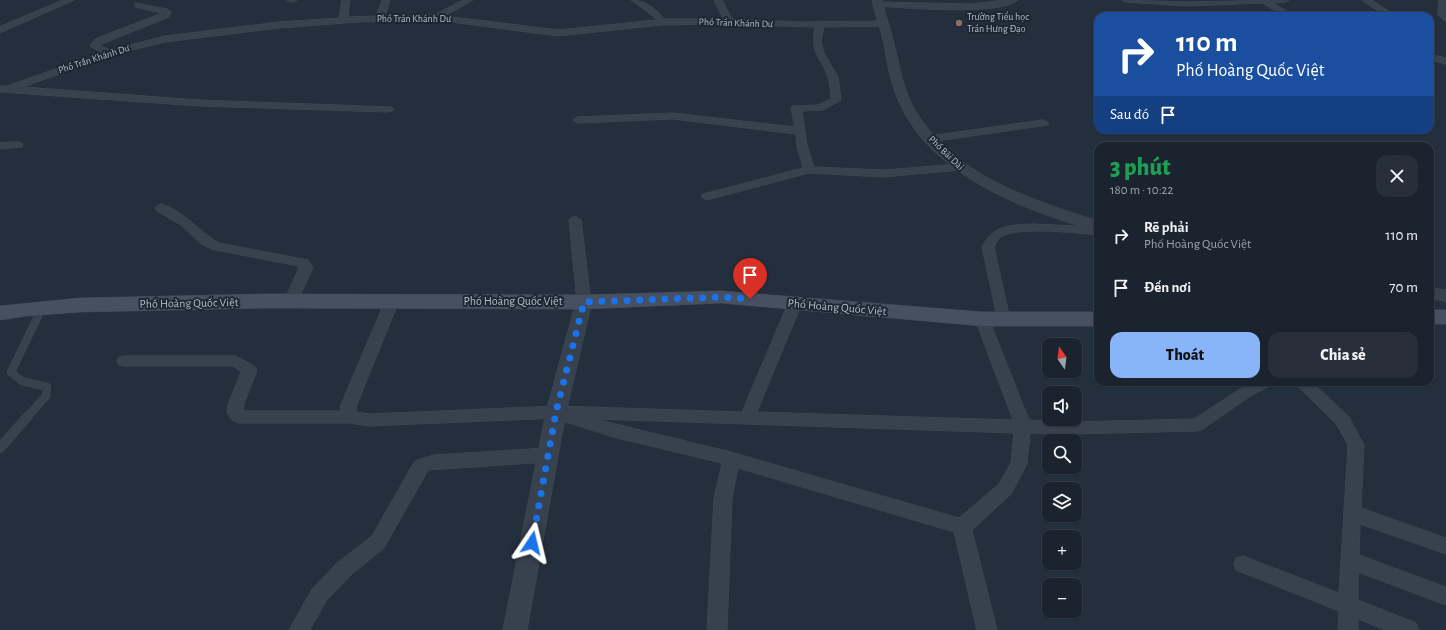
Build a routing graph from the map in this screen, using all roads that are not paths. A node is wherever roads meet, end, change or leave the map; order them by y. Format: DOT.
graph roads {
  1 [pos="70,0"];
  2 [pos="346,0"];
  3 [pos="386,0"];
  4 [pos="469,0"];
  5 [pos="635,0"];
  6 [pos="718,0"];
  7 [pos="1014,0"];
  8 [pos="1126,0"];
  9 [pos="1285,0"];
  10 [pos="1366,0"];
  11 [pos="1443,0"];
  12 [pos="1262,1"];
  13 [pos="878,2"];
  14 [pos="138,5"];
  15 [pos="1283,12"];
  16 [pos="1386,12"];
  17 [pos="436,17"];
  18 [pos="380,18"];
  19 [pos="1446,19"];
  20 [pos="342,20"];
  21 [pos="661,22"];
  22 [pos="729,22"];
  23 [pos="884,23"];
  24 [pos="820,25"];
  25 [pos="0,30"];
  26 [pos="109,53"];
  27 [pos="1434,58"];
  28 [pos="1446,61"];
  29 [pos="4,89"];
  30 [pos="388,109"];
  31 [pos="578,120"];
  32 [pos="1044,123"];
  33 [pos="800,132"];
  34 [pos="930,139"];
  35 [pos="18,145"];
  36 [pos="0,146"];
  37 [pos="959,167"];
  38 [pos="809,170"];
  39 [pos="707,196"];
  40 [pos="161,208"];
  41 [pos="575,220"];
  42 [pos="1094,225"];
  43 [pos="1094,231"];
  44 [pos="1434,294"];
  45 [pos="1446,296"];
  46 [pos="291,301"];
  47 [pos="392,301"];
  48 [pos="584,302"];
  49 [pos="795,303"];
  50 [pos="42,308"];
  51 [pos="0,313"];
  52 [pos="1434,317"];
  53 [pos="1446,317"];
  54 [pos="982,319"];
  55 [pos="1003,319"];
  56 [pos="1094,319"];
  57 [pos="124,361"];
  58 [pos="1258,386"];
  59 [pos="1306,386"];
  60 [pos="556,412"];
  61 [pos="350,417"];
  62 [pos="746,418"];
  63 [pos="1023,426"];
  64 [pos="0,448"];
  65 [pos="548,455"];
  66 [pos="731,459"];
  67 [pos="1352,513"];
  68 [pos="962,527"];
  69 [pos="1446,546"];
  70 [pos="1350,560"];
  71 [pos="1243,564"];
  72 [pos="1446,596"];
  73 [pos="1348,607"];
  74 [pos="299,630"];
  75 [pos="516,630"];
  76 [pos="717,630"];
  77 [pos="987,630"];
  78 [pos="1348,630"];
  79 [pos="1409,630"];
  1 -- 25 [label="street"];
  2 -- 20 [label="street"];
  3 -- 18 [label="street"];
  4 -- 17 [label="street"];
  5 -- 21 [label="street"];
  6 -- 22 [label="street"];
  7 -- 13 [label="street"];
  8 -- 12 [label="street"];
  9 -- 12 [label="street"];
  10 -- 16 [label="street"];
  11 -- 19 [label="street"];
  12 -- 15 [label="street"];
  13 -- 23 [label="street, Phố Bãi Dài"];
  14 -- 26 [label="street"];
  17 -- 18 [label="street, Phố Trần Khánh Dư"];
  17 -- 21 [label="street, Phố Trần Khánh Dư"];
  18 -- 20 [label="street, Phố Trần Khánh Dư"];
  20 -- 26 [label="street, Phố Trần Khánh Dư"];
  21 -- 22 [label="street, Phố Trần Khánh Dư"];
  22 -- 24 [label="street, Phố Trần Khánh Dư"];
  23 -- 24 [label="street, Phố Trần Khánh Dư"];
  23 -- 34 [label="street, Phố Bãi Dài"];
  24 -- 33 [label="street"];
  26 -- 29 [label="street, Phố Trần Khánh Dư"];
  27 -- 28 [label="street"];
  29 -- 30 [label="street"];
  31 -- 33 [label="street"];
  32 -- 34 [label="street"];
  33 -- 38 [label="street"];
  34 -- 37 [label="street, Phố Bãi Dài"];
  35 -- 36 [label="street"];
  37 -- 38 [label="street"];
  37 -- 42 [label="street, Phố Bãi Dài"];
  38 -- 39 [label="street"];
  40 -- 46 [label="street"];
  41 -- 48 [label="street"];
  43 -- 55 [label="street"];
  44 -- 45 [label="street"];
  46 -- 47 [label="main road, Phố Hoàng Quốc Việt"];
  46 -- 50 [label="main road, Phố Hoàng Quốc Việt"];
  47 -- 48 [label="main road, Phố Hoàng Quốc Việt"];
  47 -- 61 [label="street"];
  48 -- 49 [label="main road, Phố Hoàng Quốc Việt"];
  48 -- 60 [label="street"];
  49 -- 54 [label="main road, Phố Hoàng Quốc Việt"];
  49 -- 62 [label="street"];
  50 -- 51 [label="main road, Phố Hoàng Quốc Việt"];
  50 -- 64 [label="lane"];
  52 -- 53 [label="main road"];
  54 -- 55 [label="main road, Phố Hoàng Quốc Việt"];
  54 -- 63 [label="street"];
  55 -- 56 [label="main road, Phố Hoàng Quốc Việt"];
  57 -- 61 [label="street"];
  58 -- 63 [label="street"];
  59 -- 67 [label="street"];
  60 -- 61 [label="street"];
  60 -- 62 [label="street"];
  60 -- 65 [label="street"];
  60 -- 66 [label="street"];
  62 -- 63 [label="street"];
  63 -- 68 [label="street"];
  65 -- 74 [label="street"];
  65 -- 75 [label="street"];
  66 -- 68 [label="street"];
  66 -- 76 [label="street"];
  67 -- 69 [label="street"];
  67 -- 70 [label="street"];
  68 -- 77 [label="street"];
  70 -- 72 [label="street"];
  70 -- 73 [label="street"];
  71 -- 73 [label="street"];
  73 -- 78 [label="street"];
  73 -- 79 [label="street"];
}
